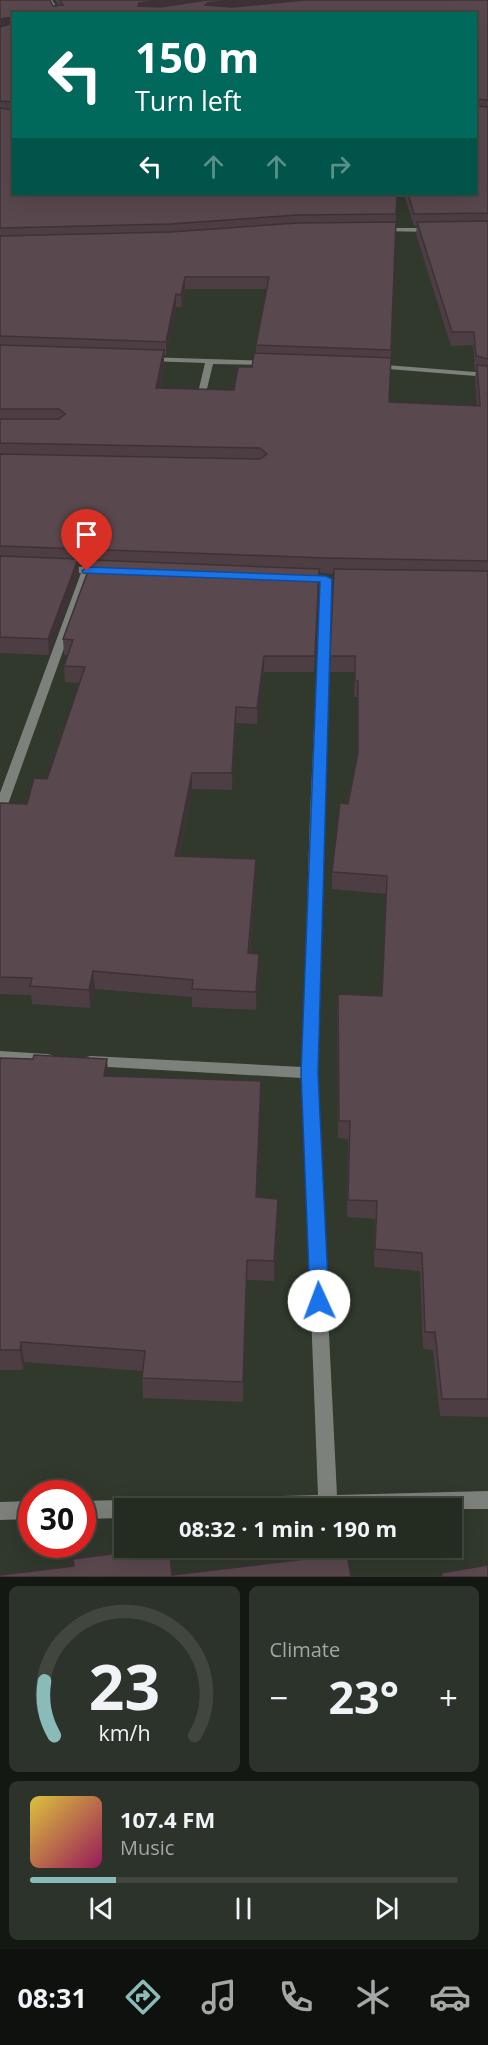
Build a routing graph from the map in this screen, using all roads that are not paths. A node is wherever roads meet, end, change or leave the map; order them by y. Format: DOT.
graph roads {
  1 [pos="369,230"];
  2 [pos="440,230"];
  3 [pos="141,359"];
  4 [pos="210,361"];
  5 [pos="277,363"];
  6 [pos="370,366"];
  7 [pos="488,375"];
  8 [pos="201,397"];
  9 [pos="55,569"];
  10 [pos="87,571"];
  11 [pos="111,572"];
  12 [pos="326,579"];
  13 [pos="0,810"];
  14 [pos="0,1056"];
  15 [pos="309,1073"];
  16 [pos="328,1498"];
  17 [pos="488,1500"];
  18 [pos="462,1501"];
  19 [pos="114,1509"];
  20 [pos="18,1510"];
  21 [pos="96,1510"];
  22 [pos="0,1511"];
  1 -- 2 [label="street"];
  3 -- 4 [label="street"];
  4 -- 5 [label="street"];
  4 -- 8 [label="street"];
  6 -- 7 [label="street"];
  9 -- 10 [label="street"];
  10 -- 11 [label="street"];
  10 -- 13 [label="street"];
  12 -- 15 [label="street"];
  14 -- 15 [label="street"];
  15 -- 16 [label="street"];
  17 -- 18 [label="street"];
  19 -- 21 [label="street"];
  20 -- 22 [label="street"];
}
